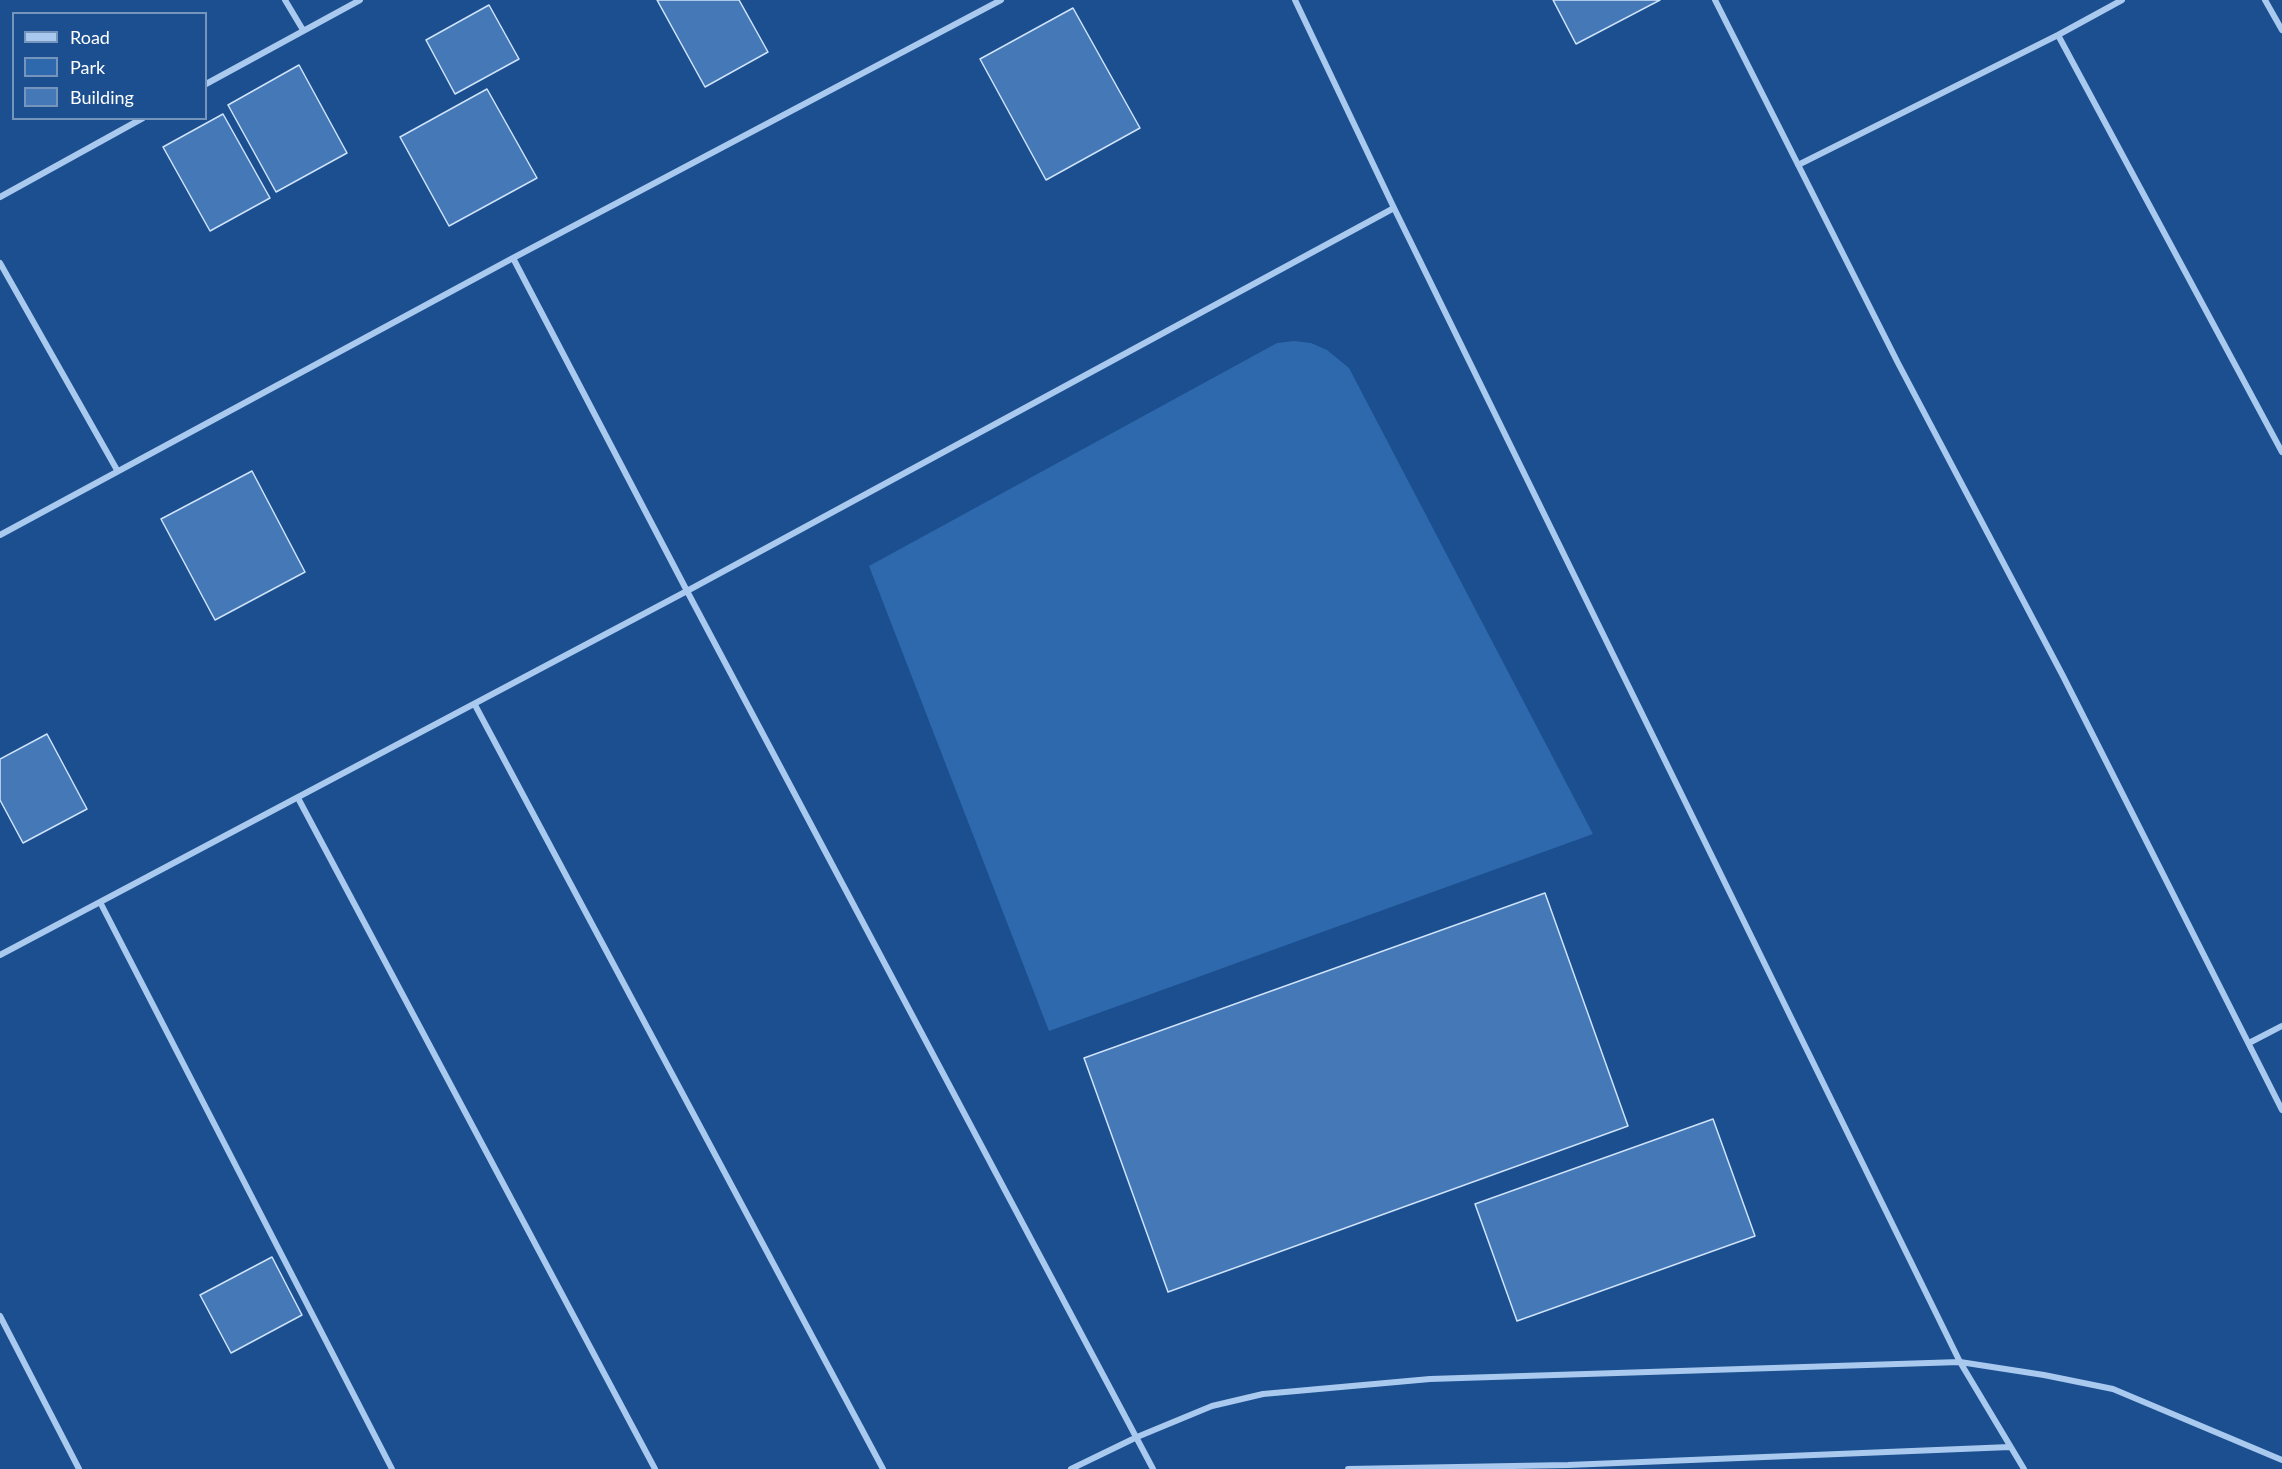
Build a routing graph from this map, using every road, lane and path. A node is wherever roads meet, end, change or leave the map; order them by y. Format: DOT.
graph roads {
  1 [pos="285,0"];
  2 [pos="360,0"];
  3 [pos="1001,0"];
  4 [pos="1295,0"];
  5 [pos="1714,0"];
  6 [pos="2122,0"];
  7 [pos="2265,0"];
  8 [pos="303,30"];
  9 [pos="2282,30"];
  10 [pos="2058,35"];
  11 [pos="207,83"];
  12 [pos="139,120"];
  13 [pos="1798,165"];
  14 [pos="0,197"];
  15 [pos="1394,208"];
  16 [pos="513,258"];
  17 [pos="0,263"];
  18 [pos="2282,452"];
  19 [pos="117,471"];
  20 [pos="0,535"];
  21 [pos="687,591"];
  22 [pos="475,705"];
  23 [pos="298,798"];
  24 [pos="100,902"];
  25 [pos="0,956"];
  26 [pos="2282,1026"];
  27 [pos="2249,1043"];
  28 [pos="2282,1110"];
  29 [pos="0,1316"];
  30 [pos="1960,1362"];
  31 [pos="1137,1437"];
  32 [pos="2010,1448"];
  33 [pos="2282,1460"];
  34 [pos="79,1469"];
  35 [pos="392,1469"];
  36 [pos="655,1469"];
  37 [pos="884,1469"];
  38 [pos="1071,1469"];
  39 [pos="1153,1469"];
  40 [pos="1348,1469"];
  41 [pos="2024,1469"];
  1 -- 8 [label="street"];
  2 -- 8 [label="street"];
  3 -- 16 [label="street"];
  4 -- 15 [label="street"];
  5 -- 13 [label="street"];
  6 -- 10 [label="street"];
  7 -- 9 [label="street"];
  8 -- 11 [label="street"];
  10 -- 13 [label="street"];
  10 -- 18 [label="street"];
  12 -- 14 [label="street"];
  13 -- 27 [label="street"];
  15 -- 21 [label="street"];
  15 -- 30 [label="street"];
  16 -- 19 [label="street"];
  16 -- 21 [label="street"];
  17 -- 19 [label="street"];
  19 -- 20 [label="street"];
  21 -- 22 [label="street"];
  21 -- 31 [label="street"];
  22 -- 23 [label="street"];
  22 -- 37 [label="street"];
  23 -- 24 [label="street"];
  23 -- 36 [label="street"];
  24 -- 25 [label="street"];
  24 -- 35 [label="street"];
  26 -- 27 [label="street"];
  27 -- 28 [label="street"];
  29 -- 34 [label="street"];
  30 -- 31 [label="street"];
  30 -- 32 [label="street"];
  30 -- 33 [label="street"];
  31 -- 38 [label="street"];
  31 -- 39 [label="street"];
  32 -- 40 [label="street"];
  32 -- 41 [label="street"];
}
